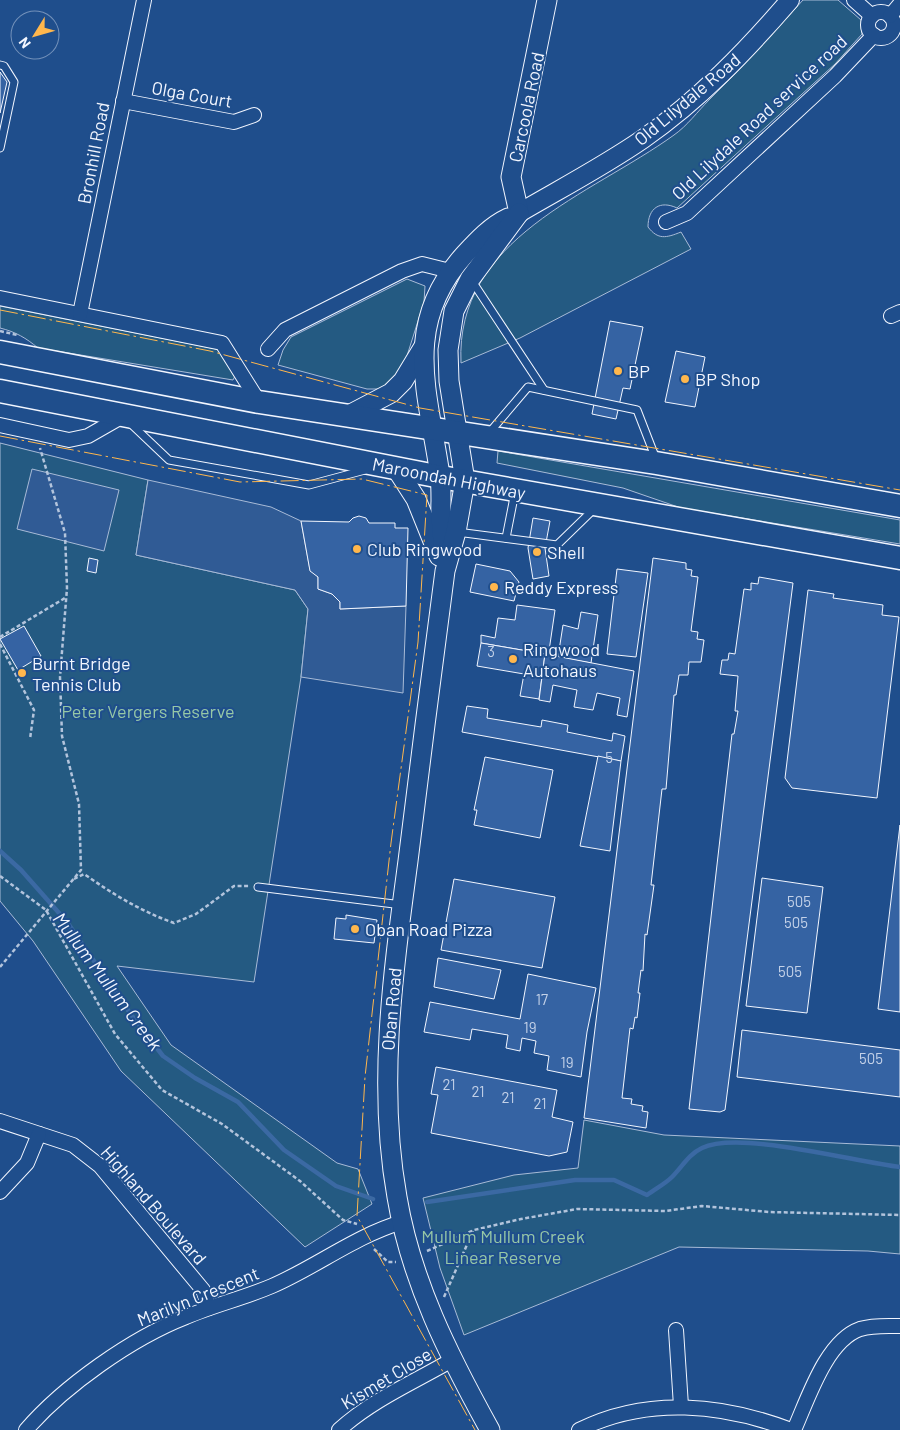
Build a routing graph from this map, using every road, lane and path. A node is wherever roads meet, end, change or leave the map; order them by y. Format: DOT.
graph roads {
  1 [pos="144,0"];
  2 [pos="547,0"];
  3 [pos="790,0"];
  4 [pos="854,0"];
  5 [pos="900,4"];
  6 [pos="872,16"];
  7 [pos="890,16"];
  8 [pos="874,35"];
  9 [pos="896,36"];
  10 [pos="0,65"];
  11 [pos="123,101"];
  12 [pos="254,115"];
  13 [pos="0,148"];
  14 [pos="518,213"];
  15 [pos="666,222"];
  16 [pos="450,270"];
  17 [pos="470,279"];
  18 [pos="0,298"];
  19 [pos="80,314"];
  20 [pos="0,331"];
  21 [pos="17,335"];
  22 [pos="423,348"];
  23 [pos="268,349"];
  24 [pos="0,352"];
  25 [pos="544,390"];
  26 [pos="0,392"];
  27 [pos="258,402"];
  28 [pos="123,416"];
  29 [pos="347,416"];
  30 [pos="0,426"];
  31 [pos="432,430"];
  32 [pos="36,432"];
  33 [pos="458,432"];
  34 [pos="485,437"];
  35 [pos="658,464"];
  36 [pos="389,466"];
  37 [pos="440,477"];
  38 [pos="465,481"];
  39 [pos="515,490"];
  40 [pos="598,506"];
  41 [pos="900,506"];
  42 [pos="456,532"];
  43 [pos="506,538"];
  44 [pos="900,558"];
  45 [pos="445,571"];
  46 [pos="66,598"];
  47 [pos="0,637"];
  48 [pos="0,644"];
  49 [pos="30,739"];
  50 [pos="0,876"];
  51 [pos="73,879"];
  52 [pos="258,887"];
  53 [pos="402,905"];
  54 [pos="46,910"];
  55 [pos="0,967"];
  56 [pos="0,1121"];
  57 [pos="39,1134"];
  58 [pos="0,1192"];
  59 [pos="900,1215"];
  60 [pos="402,1222"];
  61 [pos="359,1224"];
  62 [pos="474,1230"];
  63 [pos="430,1250"];
  64 [pos="209,1308"];
  65 [pos="434,1319"];
  66 [pos="899,1326"];
  67 [pos="676,1330"];
  68 [pos="452,1360"];
  69 [pos="681,1406"];
  70 [pos="26,1430"];
  71 [pos="340,1430"];
  72 [pos="490,1430"];
  73 [pos="579,1430"];
  74 [pos="793,1430"];
  1 -- 11 [label="street, Bronhill Road"];
  2 -- 14 [label="main road, Carcoola Road"];
  3 -- 14 [label="street, Old Lilydale Road"];
  4 -- 6 [label="street"];
  5 -- 7 [label="street"];
  6 -- 7 [label="street"];
  6 -- 8 [label="street"];
  7 -- 9 [label="street"];
  8 -- 9 [label="street"];
  8 -- 15 [label="street, Old Lilydale Road service road"];
  10 -- 13 [label="lane"];
  11 -- 12 [label="street, Olga Court"];
  11 -- 19 [label="street, Bronhill Road"];
  14 -- 16 [label="main road, Old Lilydale Road"];
  14 -- 17 [label="main road, Old Lilydale Road"];
  16 -- 17 [label="main road"];
  16 -- 22 [label="main road, Old Lilydale Road"];
  16 -- 23 [label="street"];
  17 -- 25 [label="lane"];
  17 -- 33 [label="main road, Old Lilydale Road"];
  18 -- 19 [label="street"];
  19 -- 27 [label="street"];
  20 -- 21 [label="path"];
  22 -- 29 [label="main road"];
  22 -- 31 [label="main road, Old Lilydale Road"];
  24 -- 27 [label="highway"];
  25 -- 34 [label="lane"];
  25 -- 35 [label="lane"];
  26 -- 28 [label="highway, Maroondah Highway"];
  27 -- 29 [label="highway"];
  28 -- 32 [label="street"];
  28 -- 36 [label="highway, Maroondah Highway"];
  28 -- 36 [label="lane"];
  29 -- 31 [label="highway"];
  30 -- 32 [label="street"];
  31 -- 33 [label="highway"];
  31 -- 37 [label="main road, Oban Road"];
  32 -- 46 [label="path"];
  33 -- 34 [label="highway"];
  33 -- 38 [label="main road, Oban Road"];
  34 -- 35 [label="highway"];
  35 -- 41 [label="highway"];
  36 -- 37 [label="highway, Maroondah Highway"];
  36 -- 45 [label="main road"];
  37 -- 38 [label="highway, Maroondah Highway"];
  37 -- 45 [label="main road, Oban Road"];
  38 -- 39 [label="highway, Maroondah Highway"];
  38 -- 42 [label="main road, Oban Road"];
  39 -- 40 [label="highway, Maroondah Highway"];
  39 -- 43 [label="lane"];
  40 -- 43 [label="lane"];
  40 -- 44 [label="highway, Maroondah Highway"];
  42 -- 43 [label="lane"];
  42 -- 45 [label="main road, Oban Road"];
  45 -- 53 [label="main road, Oban Road"];
  46 -- 47 [label="path"];
  46 -- 51 [label="path"];
  48 -- 49 [label="path"];
  50 -- 54 [label="path"];
  51 -- 52 [label="path"];
  51 -- 54 [label="path"];
  52 -- 53 [label="lane"];
  53 -- 60 [label="main road, Oban Road"];
  54 -- 55 [label="path"];
  54 -- 61 [label="path"];
  56 -- 57 [label="street, Highland Boulevard"];
  57 -- 58 [label="street"];
  57 -- 64 [label="street, Highland Boulevard"];
  59 -- 62 [label="path"];
  60 -- 64 [label="street, Marilyn Crescent"];
  60 -- 65 [label="main road, Oban Road"];
  62 -- 63 [label="path"];
  62 -- 65 [label="path"];
  64 -- 70 [label="street, Marilyn Crescent"];
  65 -- 68 [label="main road, Oban Road"];
  66 -- 74 [label="street"];
  67 -- 69 [label="street"];
  68 -- 71 [label="street, Kismet Close"];
  68 -- 72 [label="main road, Oban Road"];
  69 -- 73 [label="street"];
  69 -- 74 [label="street"];
}
